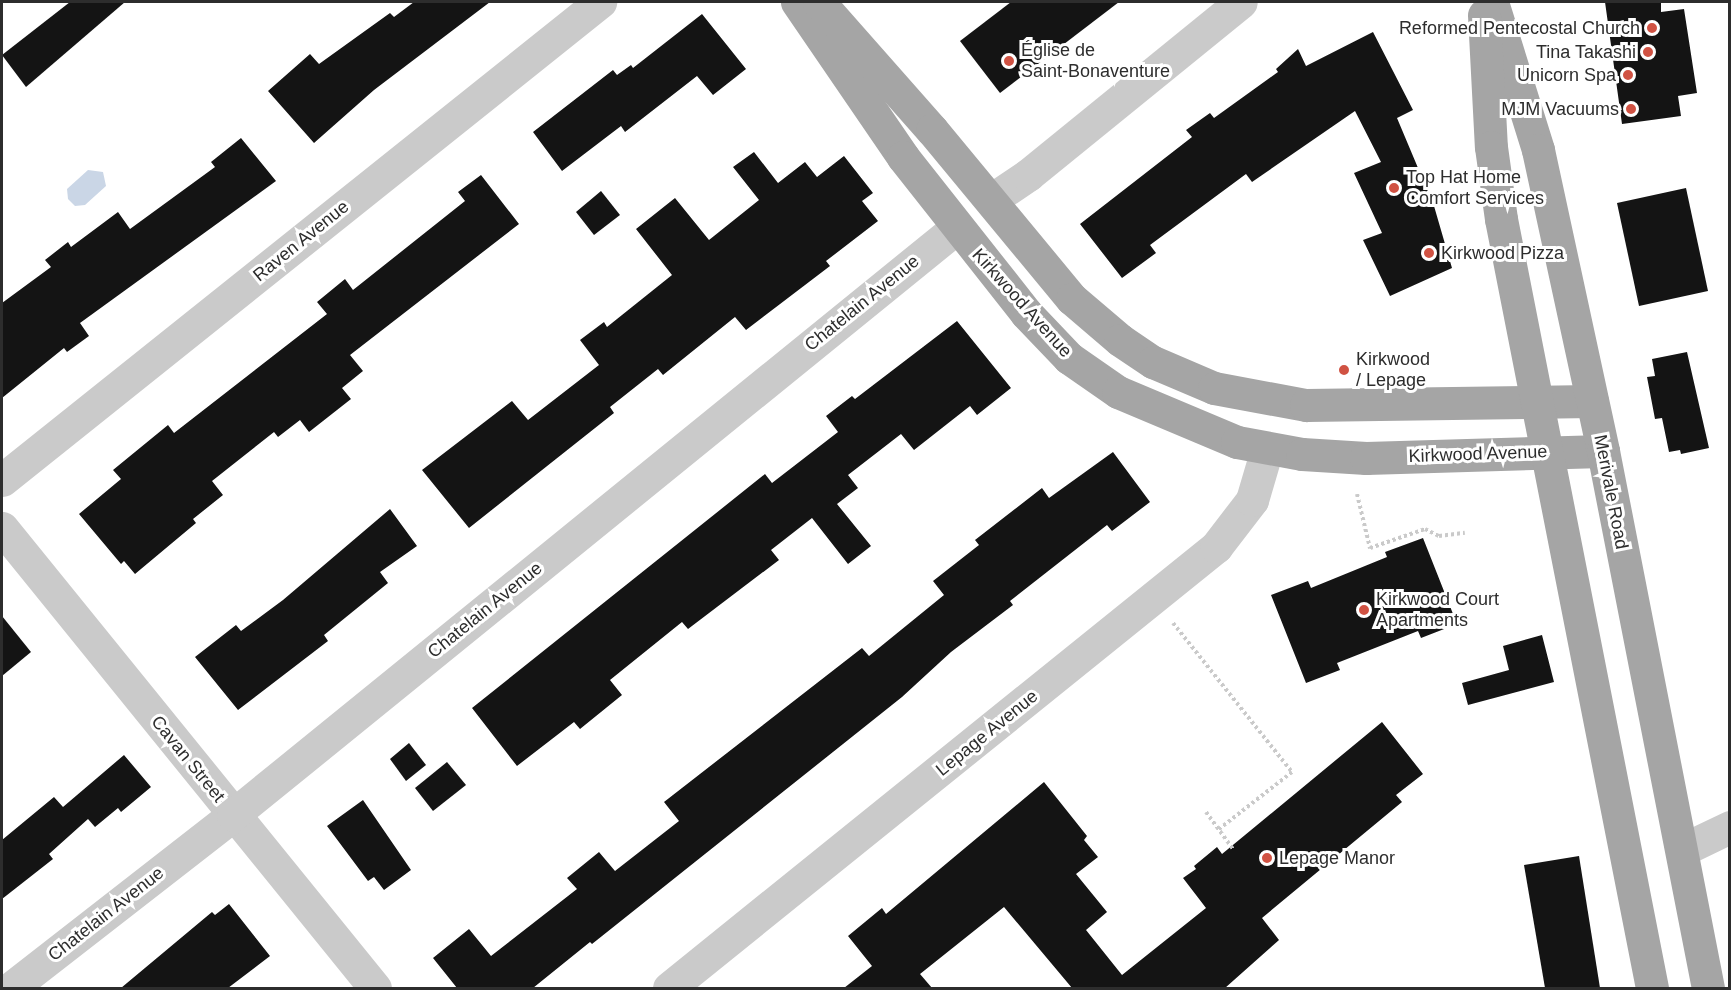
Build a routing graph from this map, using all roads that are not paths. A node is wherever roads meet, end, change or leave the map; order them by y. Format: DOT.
graph roads {
  1 [pos="600,2"];
  2 [pos="797,2"];
  3 [pos="819,2"];
  4 [pos="1241,2"];
  5 [pos="1483,2"];
  6 [pos="1492,2"];
  7 [pos="991,200"];
  8 [pos="956,228"];
  9 [pos="1592,401"];
  10 [pos="1535,402"];
  11 [pos="1267,449"];
  12 [pos="1603,451"];
  13 [pos="1547,452"];
  14 [pos="2,480"];
  15 [pos="2,528"];
  16 [pos="233,814"];
  17 [pos="1730,826"];
  18 [pos="1682,850"];
  19 [pos="11,988"];
  20 [pos="375,988"];
  21 [pos="669,988"];
  22 [pos="1652,988"];
  23 [pos="1708,988"];
  1 -- 14 [label="street, Raven Avenue"];
  2 -- 8 [label="main road, Kirkwood Avenue"];
  3 -- 7 [label="main road"];
  4 -- 7 [label="street"];
  5 -- 10 [label="main road"];
  6 -- 9 [label="main road, Merivale Road"];
  7 -- 10 [label="main road"];
  8 -- 11 [label="main road, Kirkwood Avenue"];
  8 -- 16 [label="street, Chatelain Avenue"];
  9 -- 10 [label="main road"];
  9 -- 12 [label="main road, Merivale Road"];
  10 -- 13 [label="main road"];
  11 -- 13 [label="main road, Kirkwood Avenue"];
  11 -- 21 [label="street, Lepage Avenue"];
  12 -- 13 [label="main road, Kirkwood Avenue"];
  12 -- 18 [label="main road, Merivale Road"];
  13 -- 22 [label="main road"];
  15 -- 16 [label="street, Cavan Street"];
  16 -- 19 [label="street, Chatelain Avenue"];
  16 -- 20 [label="street, Cavan Street"];
  17 -- 18 [label="street"];
  18 -- 23 [label="main road, Merivale Road"];
}
